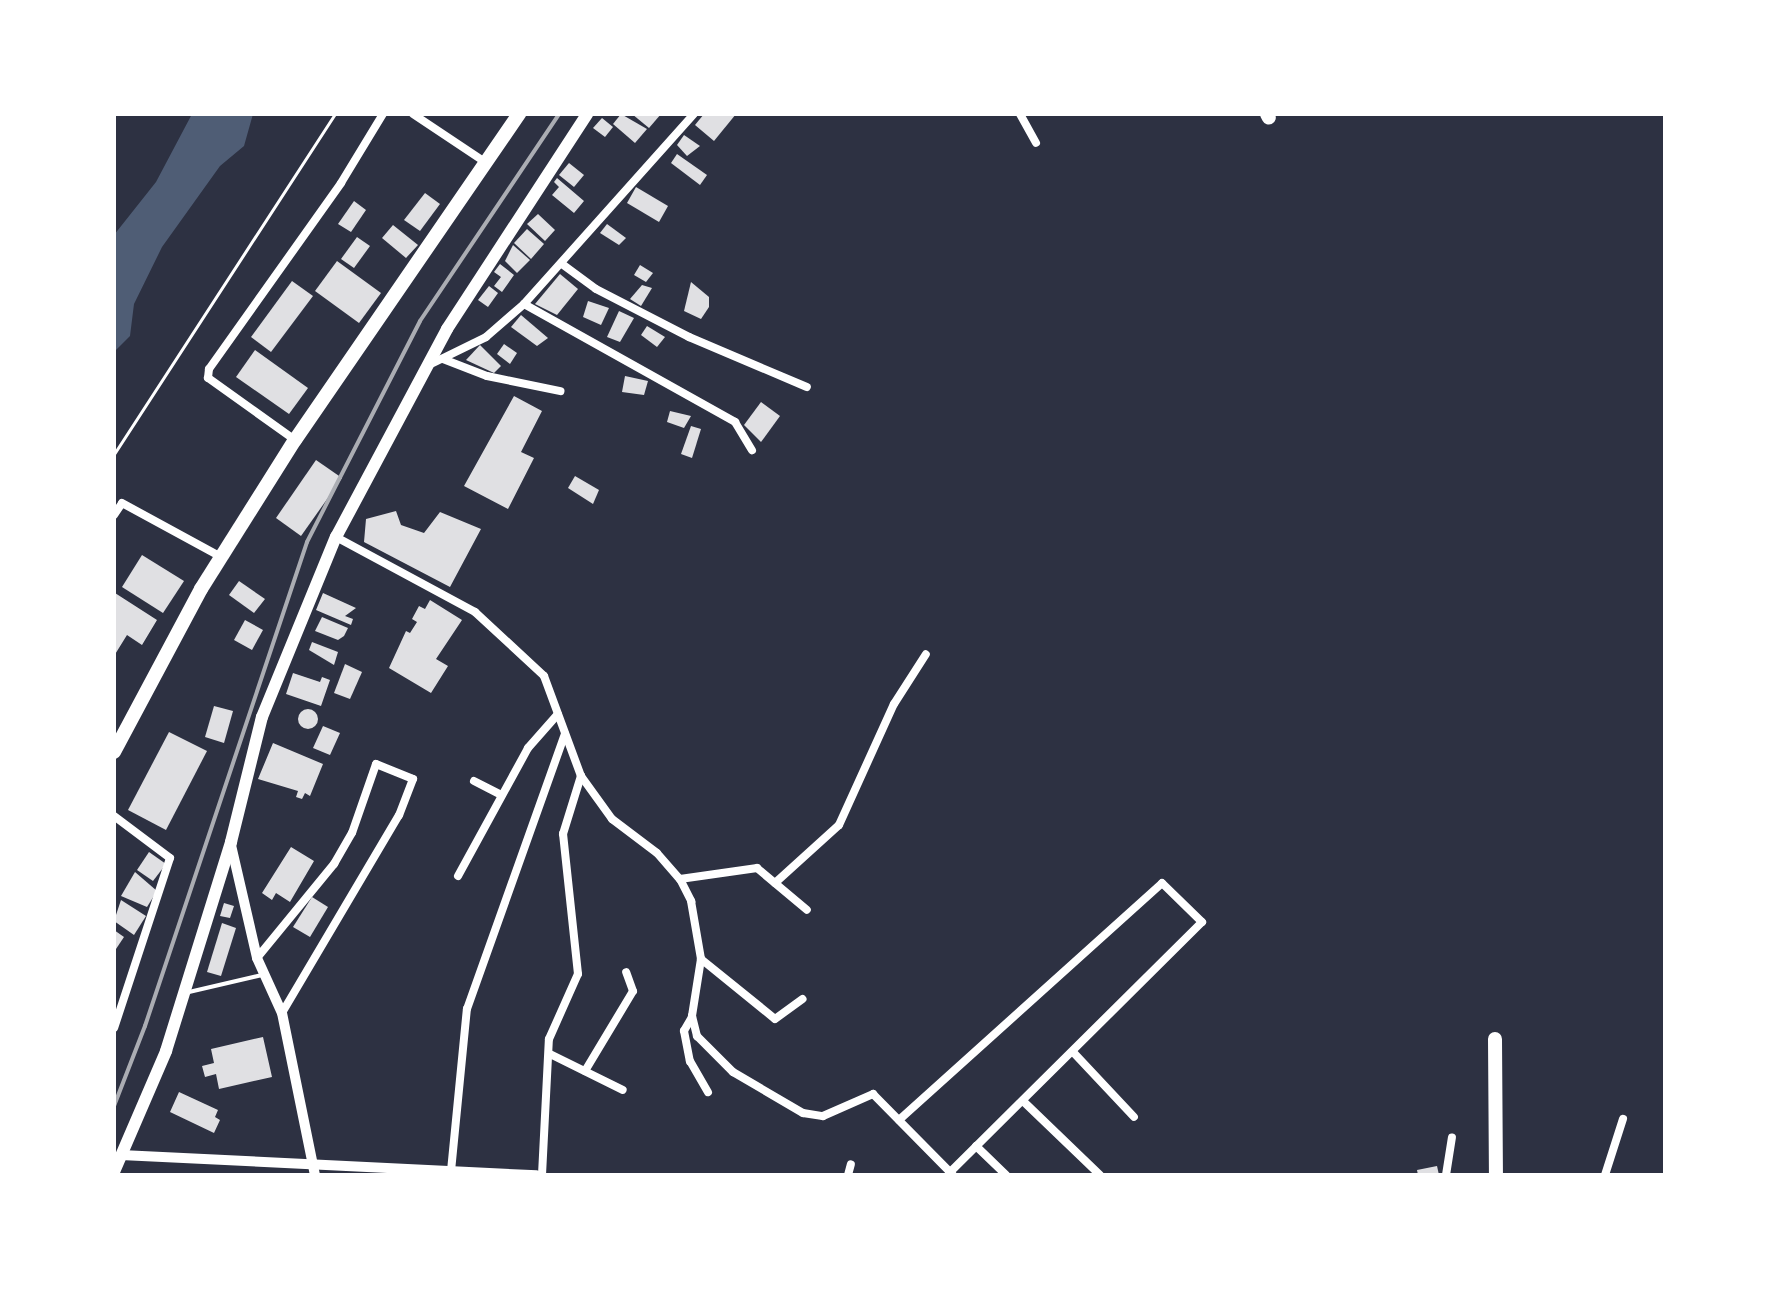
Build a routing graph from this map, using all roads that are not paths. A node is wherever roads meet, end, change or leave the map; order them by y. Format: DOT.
graph roads {
  1 [pos="383,114"];
  2 [pos="413,114"];
  3 [pos="519,114"];
  4 [pos="587,114"];
  5 [pos="694,114"];
  6 [pos="1020,114"];
  7 [pos="1036,143"];
  8 [pos="485,162"];
  9 [pos="562,264"];
  10 [pos="524,304"];
  11 [pos="438,361"];
  12 [pos="807,387"];
  13 [pos="560,391"];
  14 [pos="295,440"];
  15 [pos="752,450"];
  16 [pos="114,515"];
  17 [pos="336,537"];
  18 [pos="222,558"];
  19 [pos="926,654"];
  20 [pos="558,714"];
  21 [pos="565,733"];
  22 [pos="114,752"];
  23 [pos="581,776"];
  24 [pos="474,781"];
  25 [pos="502,795"];
  26 [pos="114,816"];
  27 [pos="231,842"];
  28 [pos="458,876"];
  29 [pos="680,879"];
  30 [pos="775,883"];
  31 [pos="807,910"];
  32 [pos="257,958"];
  33 [pos="701,959"];
  34 [pos="626,972"];
  35 [pos="264,974"];
  36 [pos="182,993"];
  37 [pos="803,999"];
  38 [pos="282,1013"];
  39 [pos="692,1016"];
  40 [pos="114,1028"];
  41 [pos="1495,1039"];
  42 [pos="1073,1052"];
  43 [pos="550,1054"];
  44 [pos="585,1071"];
  45 [pos="623,1090"];
  46 [pos="708,1092"];
  47 [pos="1023,1101"];
  48 [pos="1134,1117"];
  49 [pos="1623,1119"];
  50 [pos="899,1120"];
  51 [pos="1452,1137"];
  52 [pos="976,1146"];
  53 [pos="121,1155"];
  54 [pos="851,1164"];
  55 [pos="314,1170"];
  56 [pos="451,1171"];
  57 [pos="114,1172"];
  58 [pos="951,1173"];
  59 [pos="539,1175"];
  60 [pos="848,1175"];
  61 [pos="1006,1175"];
  62 [pos="1100,1175"];
  63 [pos="1446,1175"];
  64 [pos="1496,1175"];
  65 [pos="1605,1175"];
  1 -- 14 [label="street"];
  2 -- 8 [label="street"];
  3 -- 8 [label="highway"];
  4 -- 11 [label="main road"];
  5 -- 9 [label="street"];
  6 -- 7 [label="street"];
  8 -- 14 [label="highway"];
  9 -- 10 [label="street"];
  9 -- 12 [label="street"];
  10 -- 11 [label="street"];
  10 -- 15 [label="street"];
  11 -- 13 [label="street"];
  11 -- 17 [label="main road"];
  14 -- 18 [label="highway"];
  16 -- 18 [label="street"];
  17 -- 20 [label="street"];
  17 -- 27 [label="main road"];
  18 -- 22 [label="highway"];
  19 -- 30 [label="street"];
  20 -- 21 [label="street"];
  20 -- 25 [label="street"];
  21 -- 23 [label="street"];
  21 -- 56 [label="street"];
  23 -- 29 [label="street"];
  23 -- 43 [label="street"];
  24 -- 25 [label="street"];
  25 -- 28 [label="street"];
  26 -- 40 [label="street"];
  27 -- 32 [label="street"];
  27 -- 36 [label="main road"];
  29 -- 30 [label="street"];
  29 -- 33 [label="street"];
  30 -- 31 [label="street"];
  32 -- 35 [label="street"];
  32 -- 38 [label="street"];
  33 -- 37 [label="street"];
  33 -- 39 [label="street"];
  34 -- 44 [label="street"];
  35 -- 36 [label="lane"];
  35 -- 38 [label="street"];
  36 -- 53 [label="main road"];
  38 -- 55 [label="street"];
  39 -- 46 [label="street"];
  39 -- 50 [label="street"];
  41 -- 64 [label="highway"];
  42 -- 47 [label="street"];
  42 -- 48 [label="street"];
  42 -- 50 [label="street"];
  43 -- 44 [label="street"];
  43 -- 59 [label="street"];
  44 -- 45 [label="street"];
  47 -- 52 [label="street"];
  47 -- 62 [label="street"];
  49 -- 65 [label="street"];
  50 -- 58 [label="street"];
  51 -- 63 [label="street"];
  52 -- 58 [label="street"];
  52 -- 61 [label="street"];
  53 -- 55 [label="street"];
  53 -- 57 [label="main road"];
  54 -- 60 [label="street"];
  55 -- 56 [label="street"];
  56 -- 59 [label="street"];
}
